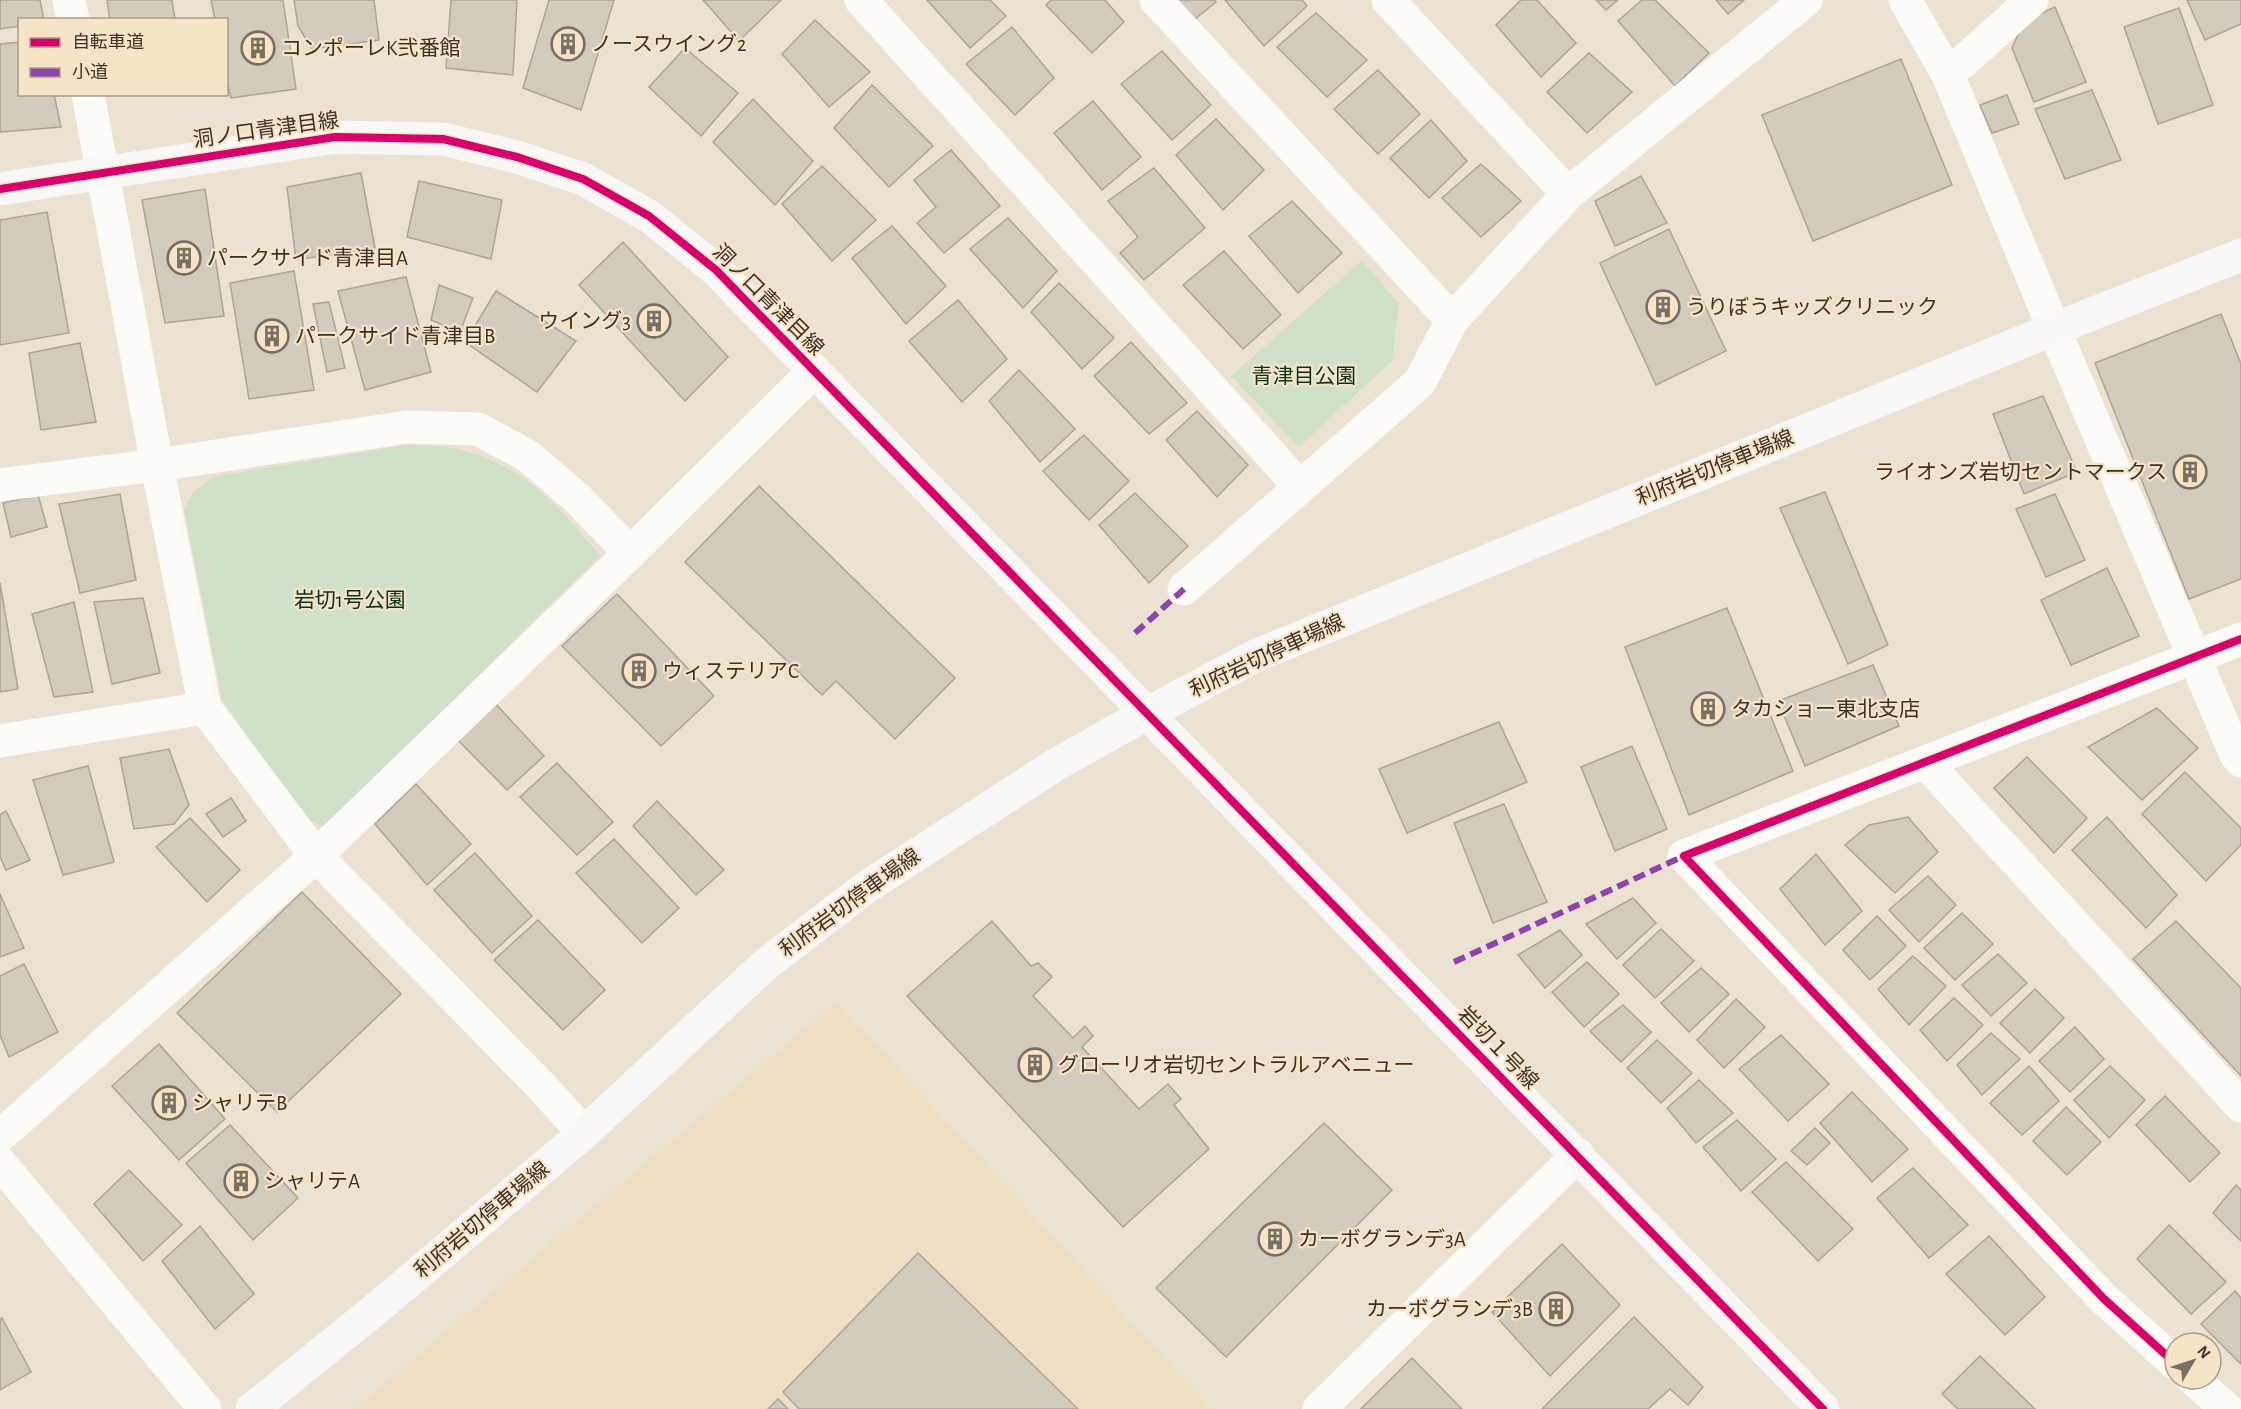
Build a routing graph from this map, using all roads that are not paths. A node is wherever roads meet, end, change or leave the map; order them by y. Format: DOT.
graph roads {
  1 [pos="69,0"];
  2 [pos="1156,0"];
  3 [pos="1806,0"];
  4 [pos="1905,0"];
  5 [pos="2032,0"];
  6 [pos="878,6"];
  7 [pos="1406,6"];
  8 [pos="73,18"];
  9 [pos="1948,75"];
  10 [pos="88,96"];
  11 [pos="103,172"];
  12 [pos="0,189"];
  13 [pos="1568,194"];
  14 [pos="2241,255"];
  15 [pos="1452,321"];
  16 [pos="2054,329"];
  17 [pos="814,371"];
  18 [pos="156,465"];
  19 [pos="0,485"];
  20 [pos="1300,487"];
  21 [pos="630,553"];
  22 [pos="1184,589"];
  23 [pos="2241,639"];
  24 [pos="2193,658"];
  25 [pos="205,708"];
  26 [pos="1146,714"];
  27 [pos="0,741"];
  28 [pos="2241,760"];
  29 [pos="1925,762"];
  30 [pos="316,856"];
  31 [pos="2241,1106"];
  32 [pos="584,1133"];
  33 [pos="0,1136"];
  34 [pos="1578,1155"];
  35 [pos="0,1162"];
  36 [pos="2163,1352"];
  37 [pos="2207,1391"];
  38 [pos="205,1409"];
  39 [pos="252,1409"];
  40 [pos="1319,1409"];
  41 [pos="1822,1409"];
  42 [pos="2227,1409"];
  1 -- 8 [label="street"];
  2 -- 15 [label="street"];
  3 -- 13 [label="street"];
  4 -- 9 [label="street"];
  5 -- 9 [label="street"];
  6 -- 20 [label="street"];
  7 -- 13 [label="street"];
  9 -- 16 [label="street"];
  10 -- 11 [label="street"];
  11 -- 12 [label="street, 洞ノ口青津目線"];
  11 -- 17 [label="street, 洞ノ口青津目線"];
  11 -- 18 [label="street"];
  13 -- 15 [label="street"];
  14 -- 16 [label="street, 利府岩切停車場線"];
  15 -- 20 [label="street"];
  16 -- 24 [label="street"];
  16 -- 26 [label="street, 利府岩切停車場線"];
  17 -- 21 [label="street"];
  17 -- 26 [label="street, 洞ノ口青津目線"];
  18 -- 19 [label="street"];
  18 -- 21 [label="street"];
  18 -- 25 [label="street"];
  20 -- 22 [label="street"];
  21 -- 30 [label="street"];
  23 -- 24 [label="street"];
  24 -- 28 [label="street"];
  24 -- 29 [label="street"];
  25 -- 27 [label="street"];
  25 -- 30 [label="street"];
  26 -- 32 [label="street, 利府岩切停車場線"];
  26 -- 34 [label="street, 岩切１号線"];
  29 -- 31 [label="street"];
  29 -- 36 [label="street"];
  30 -- 32 [label="street"];
  30 -- 33 [label="street"];
  32 -- 39 [label="street, 利府岩切停車場線"];
  34 -- 40 [label="street"];
  34 -- 41 [label="street, 岩切１号線"];
  35 -- 38 [label="street"];
  37 -- 42 [label="street"];
}
